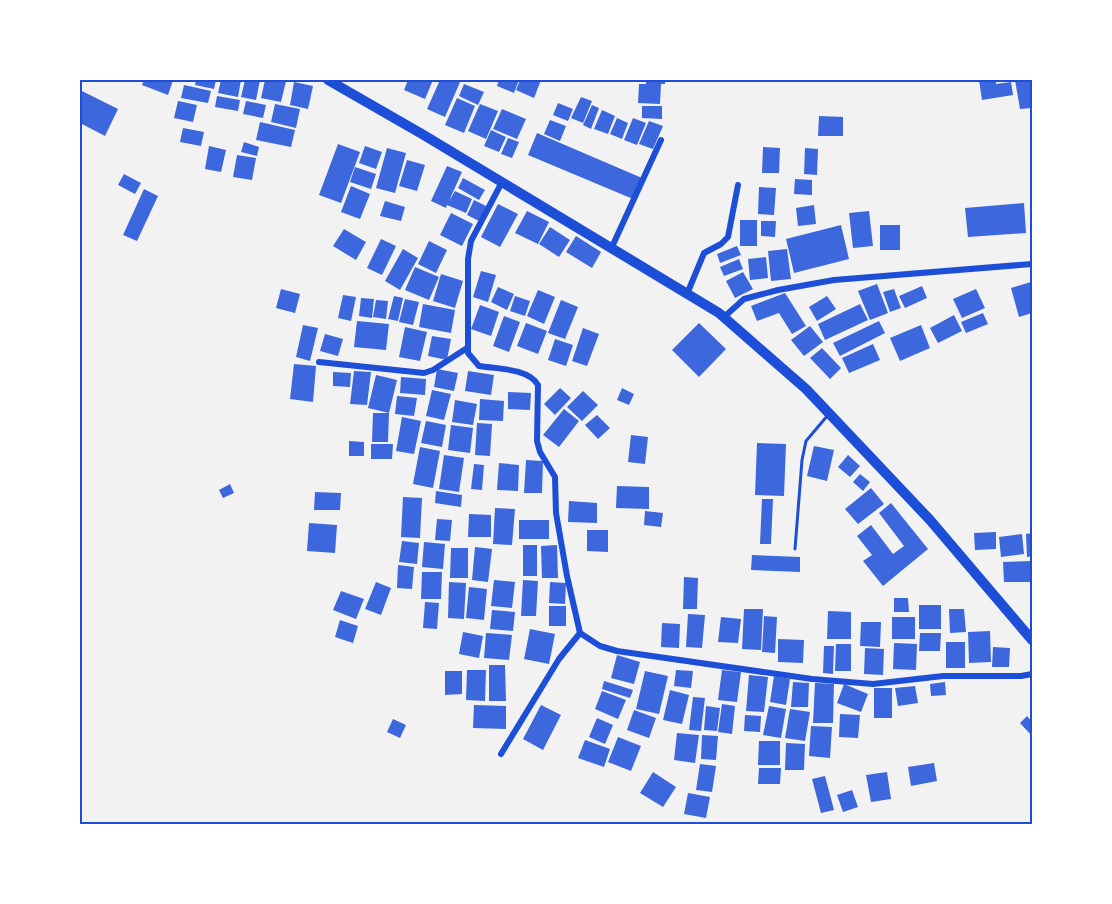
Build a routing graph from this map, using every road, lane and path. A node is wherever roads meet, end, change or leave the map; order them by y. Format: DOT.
graph roads {
  1 [pos="328,80"];
  2 [pos="661,140"];
  3 [pos="502,182"];
  4 [pos="738,185"];
  5 [pos="611,249"];
  6 [pos="1032,264"];
  7 [pos="687,294"];
  8 [pos="724,317"];
  9 [pos="467,348"];
  10 [pos="319,362"];
  11 [pos="829,413"];
  12 [pos="795,549"];
  13 [pos="580,633"];
  14 [pos="1032,640"];
  15 [pos="1032,674"];
  16 [pos="501,754"];
  1 -- 3 [label="main road"];
  2 -- 5 [label="street"];
  3 -- 5 [label="main road"];
  3 -- 9 [label="street"];
  4 -- 7 [label="street"];
  5 -- 7 [label="main road"];
  6 -- 8 [label="street"];
  7 -- 8 [label="main road"];
  8 -- 11 [label="main road"];
  9 -- 10 [label="street"];
  9 -- 13 [label="street"];
  11 -- 12 [label="lane"];
  11 -- 14 [label="main road"];
  13 -- 15 [label="street"];
  13 -- 16 [label="street"];
}
